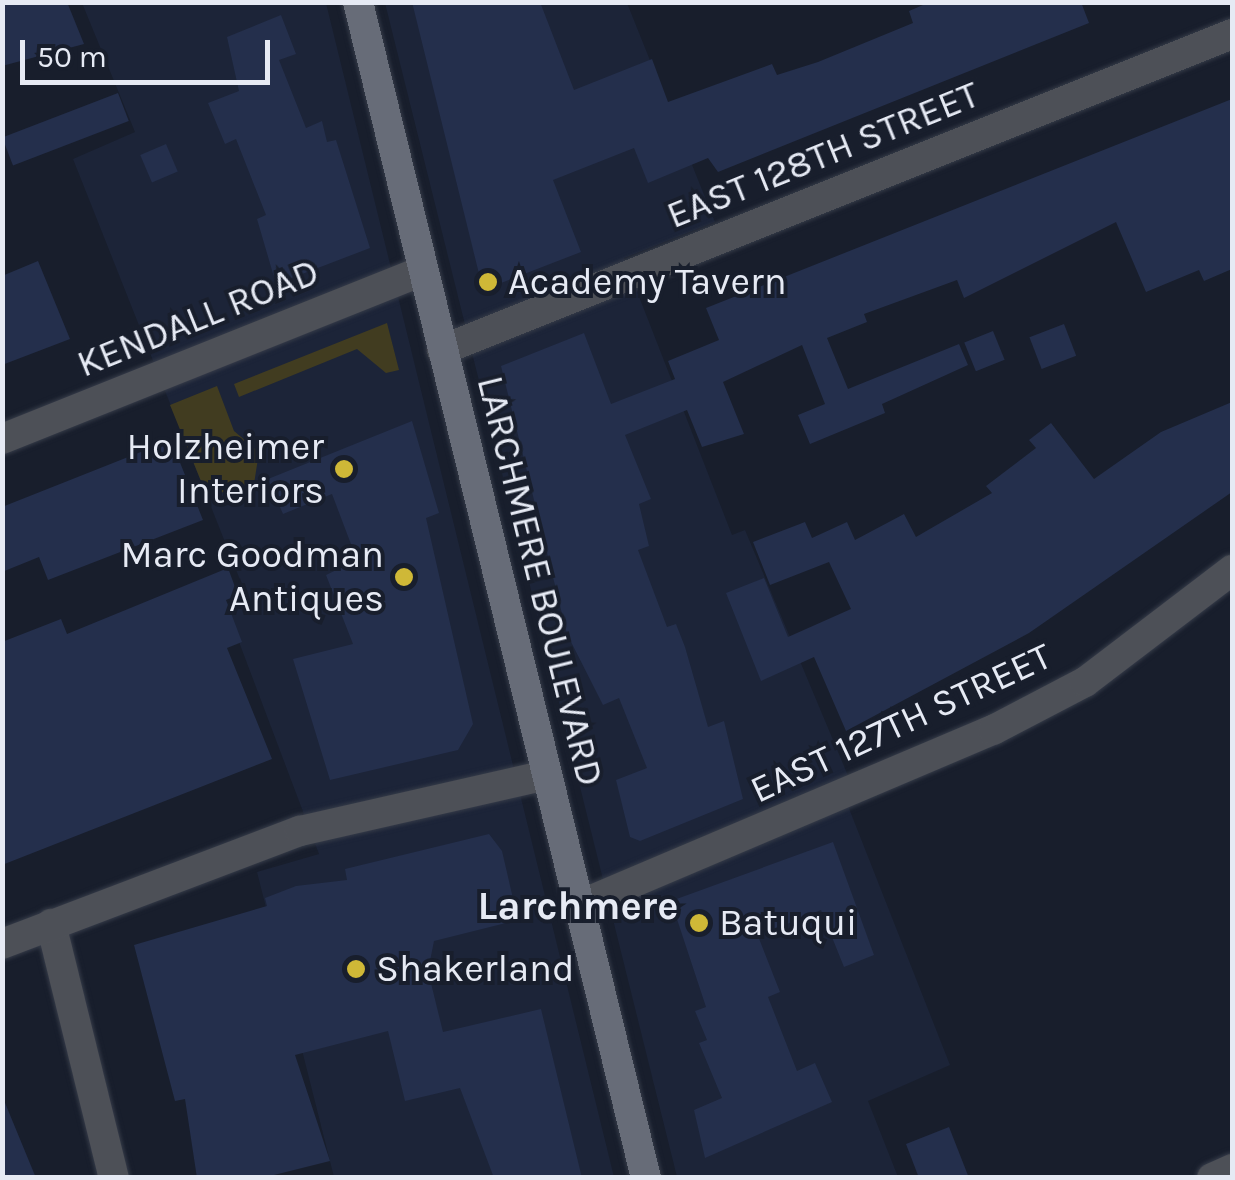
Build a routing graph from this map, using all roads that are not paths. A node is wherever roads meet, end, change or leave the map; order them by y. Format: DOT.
graph roads {
  1 [pos="358,2"];
  2 [pos="1232,34"];
  3 [pos="423,271"];
  4 [pos="442,350"];
  5 [pos="2,439"];
  6 [pos="1232,570"];
  7 [pos="546,774"];
  8 [pos="580,905"];
  9 [pos="51,924"];
  10 [pos="2,944"];
  11 [pos="1232,1168"];
  12 [pos="114,1178"];
  13 [pos="646,1178"];
  14 [pos="1212,1178"];
  1 -- 3 [label="main road, LARCHMERE BOULEVARD"];
  2 -- 4 [label="street, EAST 128TH STREET"];
  3 -- 4 [label="main road, LARCHMERE BOULEVARD"];
  3 -- 5 [label="street, KENDALL ROAD"];
  4 -- 7 [label="main road, LARCHMERE BOULEVARD"];
  6 -- 8 [label="street, EAST 127TH STREET"];
  7 -- 8 [label="main road, LARCHMERE BOULEVARD"];
  7 -- 9 [label="street"];
  8 -- 13 [label="main road, LARCHMERE BOULEVARD"];
  9 -- 10 [label="street"];
  9 -- 12 [label="street"];
  11 -- 14 [label="street"];
}
